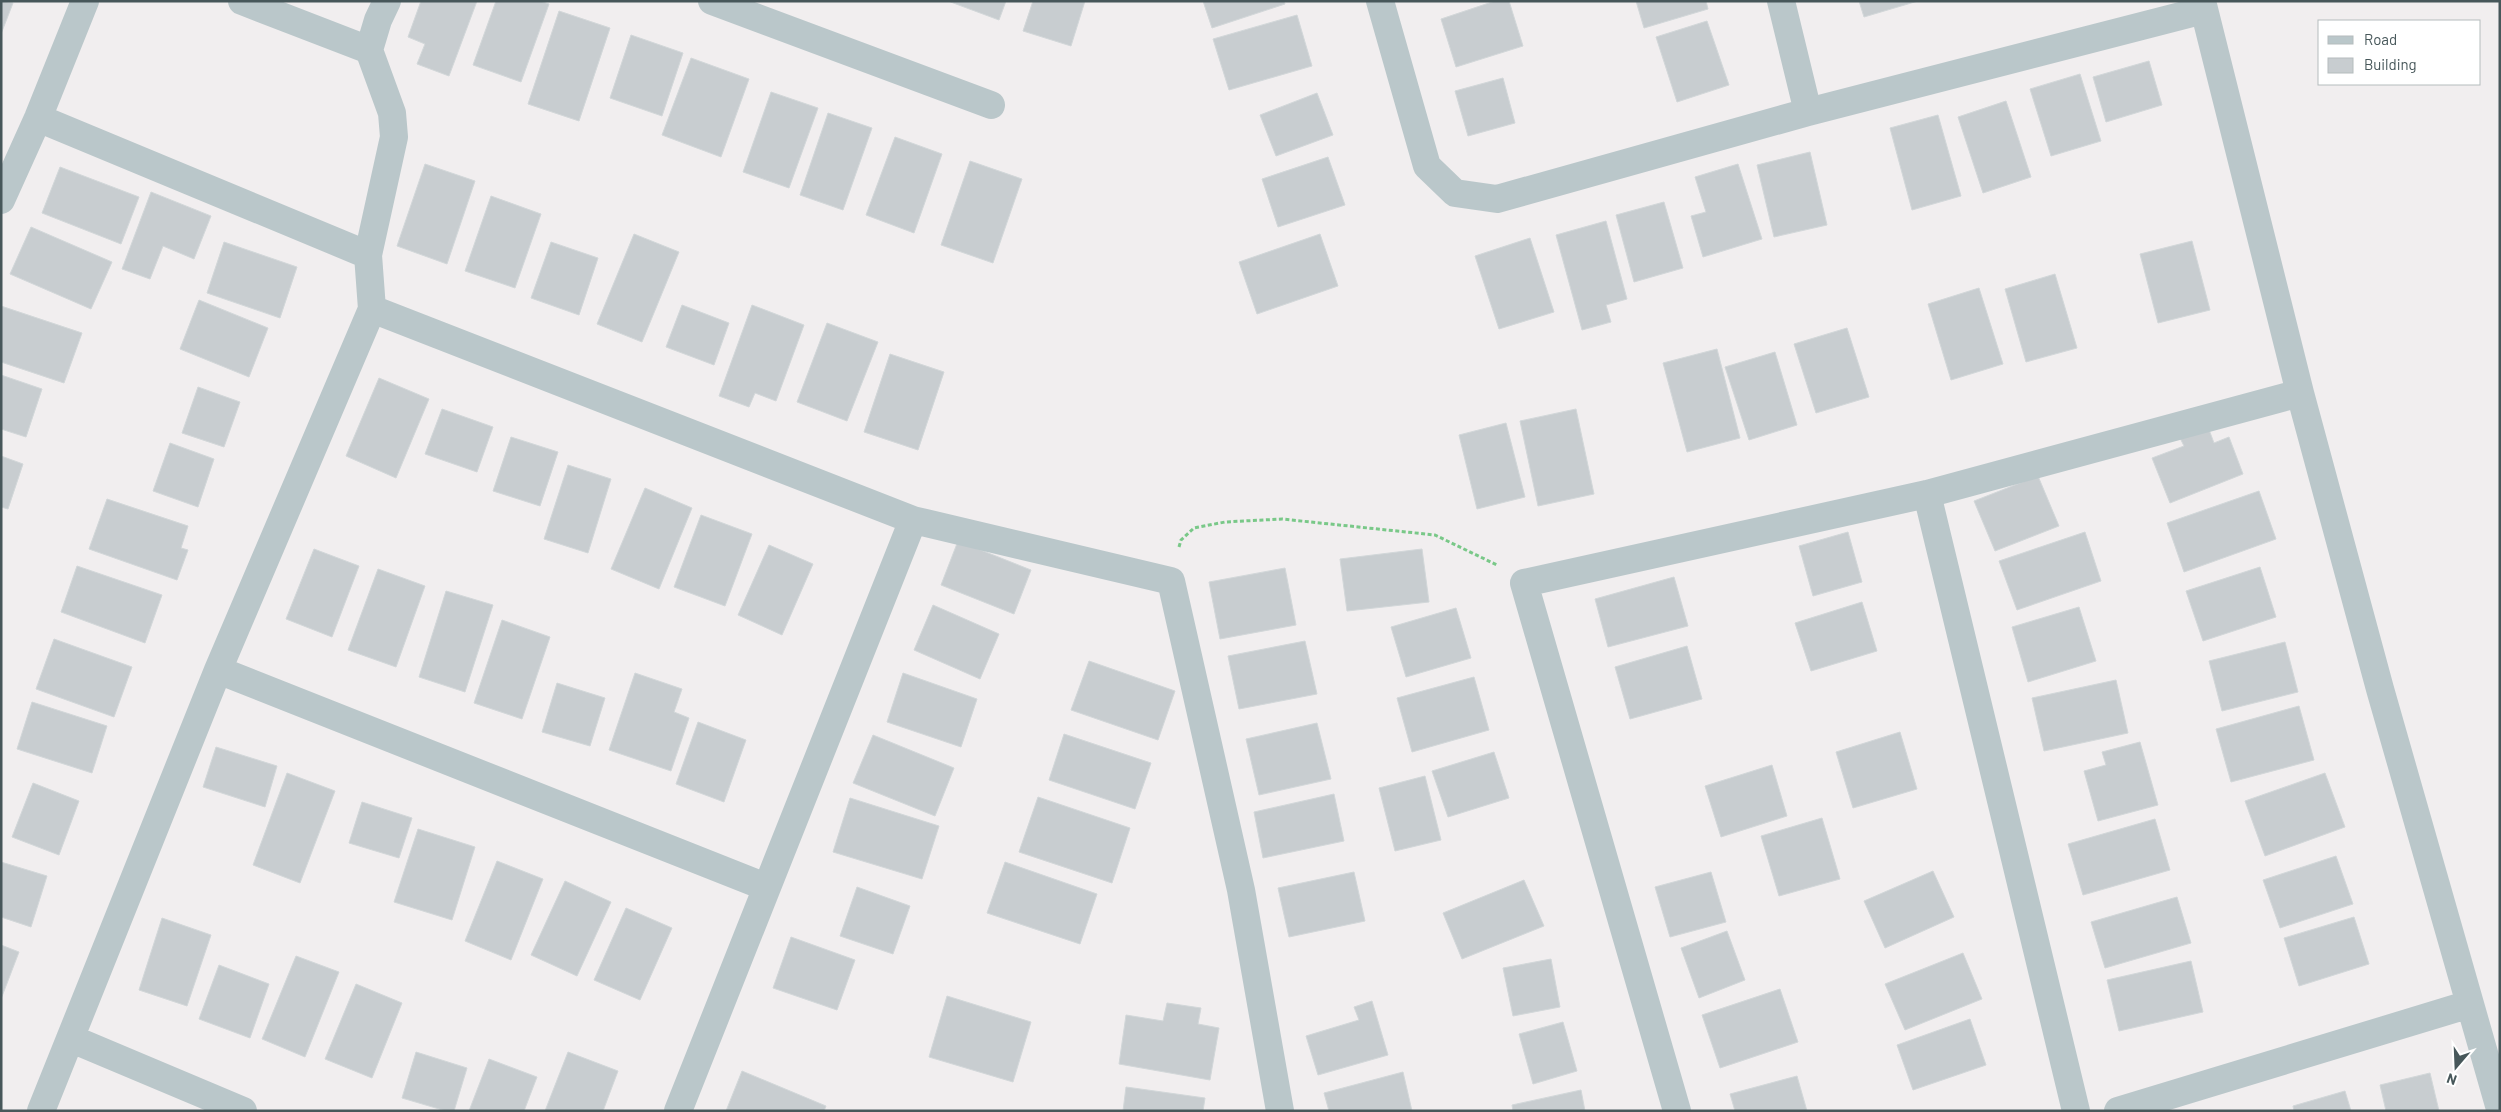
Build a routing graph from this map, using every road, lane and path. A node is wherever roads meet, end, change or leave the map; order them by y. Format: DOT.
graph roads {
  1 [pos="85,1"];
  2 [pos="242,1"];
  3 [pos="388,1"];
  4 [pos="712,1"];
  5 [pos="1380,1"];
  6 [pos="1781,1"];
  7 [pos="2203,6"];
  8 [pos="369,50"];
  9 [pos="991,105"];
  10 [pos="1808,112"];
  11 [pos="38,118"];
  12 [pos="9,161"];
  13 [pos="1,200"];
  14 [pos="368,255"];
  15 [pos="372,309"];
  16 [pos="2300,393"];
  17 [pos="1927,494"];
  18 [pos="913,520"];
  19 [pos="1170,581"];
  20 [pos="1524,583"];
  21 [pos="218,670"];
  22 [pos="766,887"];
  23 [pos="2470,1004"];
  24 [pos="72,1039"];
  25 [pos="2500,1109"];
  26 [pos="42,1111"];
  27 [pos="243,1111"];
  28 [pos="678,1111"];
  29 [pos="1280,1111"];
  30 [pos="1677,1111"];
  31 [pos="2076,1111"];
  32 [pos="2118,1111"];
  1 -- 11 [label="street"];
  2 -- 8 [label="street"];
  3 -- 8 [label="street"];
  4 -- 9 [label="street"];
  5 -- 10 [label="street"];
  6 -- 10 [label="street"];
  7 -- 10 [label="street"];
  7 -- 16 [label="street"];
  8 -- 14 [label="street"];
  11 -- 12 [label="street"];
  11 -- 14 [label="street"];
  12 -- 13 [label="street"];
  14 -- 15 [label="street"];
  15 -- 18 [label="street"];
  15 -- 21 [label="street"];
  16 -- 17 [label="street"];
  16 -- 23 [label="street"];
  17 -- 20 [label="street"];
  17 -- 31 [label="street"];
  18 -- 19 [label="street"];
  18 -- 22 [label="street"];
  19 -- 20 [label="path"];
  19 -- 29 [label="street"];
  20 -- 30 [label="street"];
  21 -- 22 [label="street"];
  21 -- 24 [label="street"];
  22 -- 28 [label="street"];
  23 -- 25 [label="street"];
  23 -- 32 [label="street"];
  24 -- 26 [label="street"];
  24 -- 27 [label="street"];
}
